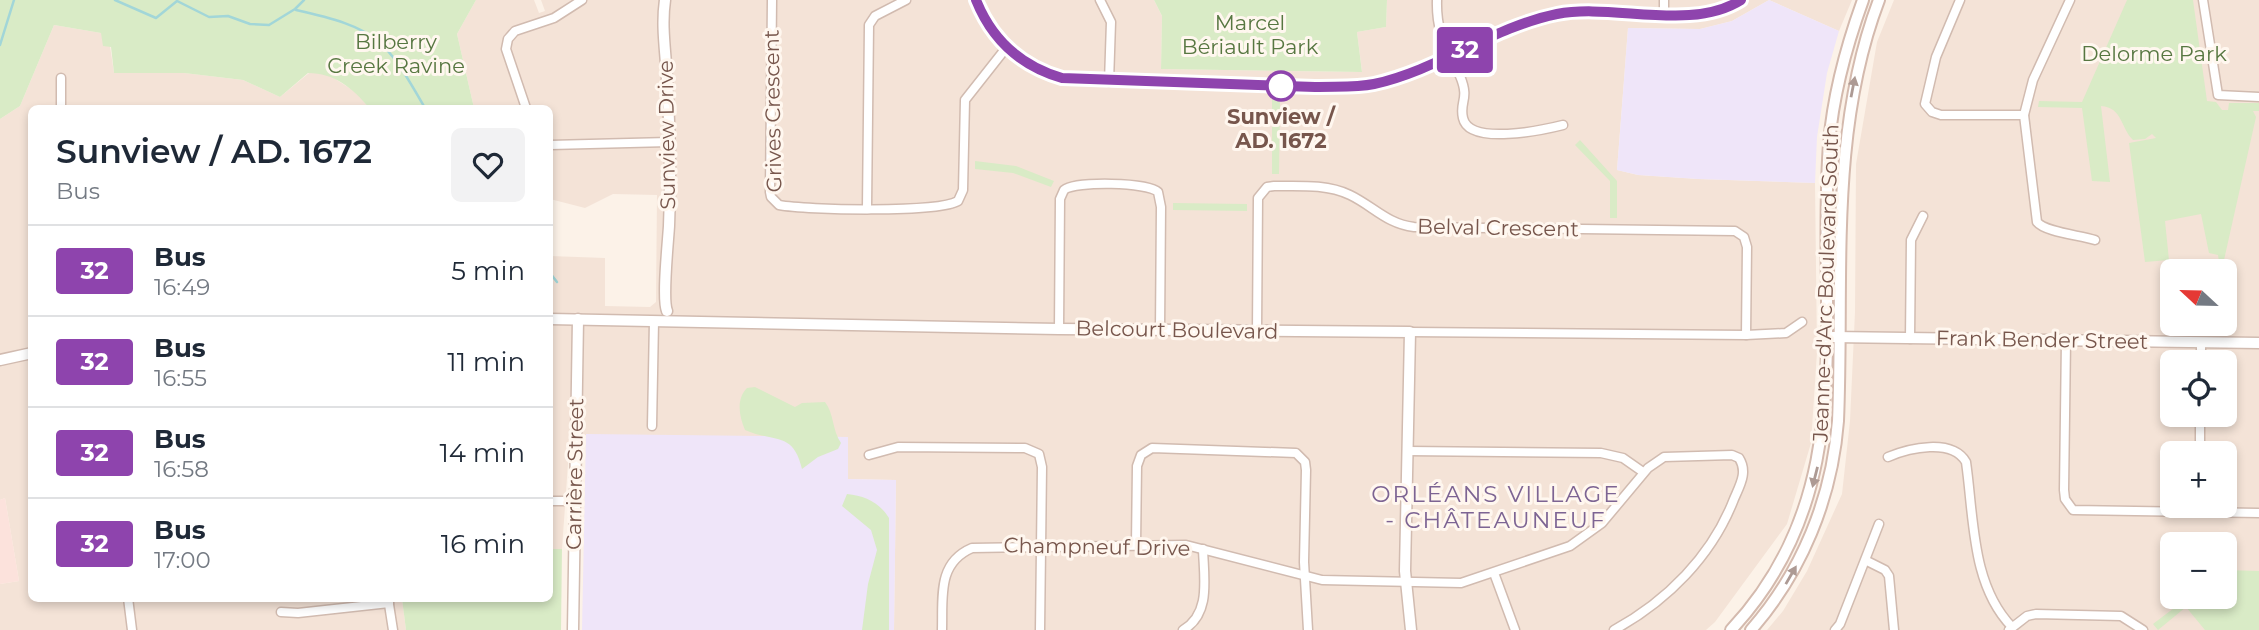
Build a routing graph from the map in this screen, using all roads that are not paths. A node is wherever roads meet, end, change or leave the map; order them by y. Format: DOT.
graph roads {
  1 [pos="582,0"];
  2 [pos="664,0"];
  3 [pos="772,0"];
  4 [pos="906,0"];
  5 [pos="976,0"];
  6 [pos="1100,0"];
  7 [pos="1437,0"];
  8 [pos="1664,0"];
  9 [pos="1741,0"];
  10 [pos="1863,0"];
  11 [pos="1879,0"];
  12 [pos="1961,0"];
  13 [pos="2070,0"];
  14 [pos="2203,0"];
  15 [pos="1664,14"];
  16 [pos="1006,48"];
  17 [pos="1450,56"];
  18 [pos="61,78"];
  19 [pos="1110,82"];
  20 [pos="2259,97"];
  21 [pos="61,105"];
  22 [pos="525,105"];
  23 [pos="2024,115"];
  24 [pos="1563,125"];
  25 [pos="669,142"];
  26 [pos="553,145"];
  27 [pos="867,207"];
  28 [pos="1923,216"];
  29 [pos="2095,240"];
  30 [pos="667,316"];
  31 [pos="553,319"];
  32 [pos="578,319"];
  33 [pos="654,321"];
  34 [pos="1802,322"];
  35 [pos="1059,329"];
  36 [pos="1160,330"];
  37 [pos="1257,331"];
  38 [pos="1410,331"];
  39 [pos="1746,335"];
  40 [pos="1825,337"];
  41 [pos="1840,337"];
  42 [pos="1910,339"];
  43 [pos="2066,340"];
  44 [pos="2201,342"];
  45 [pos="2259,343"];
  46 [pos="2201,350"];
  47 [pos="28,354"];
  48 [pos="0,360"];
  49 [pos="652,426"];
  50 [pos="1408,451"];
  51 [pos="869,455"];
  52 [pos="1888,457"];
  53 [pos="1643,472"];
  54 [pos="553,501"];
  55 [pos="575,501"];
  56 [pos="2160,509"];
  57 [pos="2237,512"];
  58 [pos="2259,513"];
  59 [pos="1879,524"];
  60 [pos="1136,545"];
  61 [pos="1042,546"];
  62 [pos="1203,549"];
  63 [pos="1867,561"];
  64 [pos="1494,573"];
  65 [pos="1305,577"];
  66 [pos="1406,583"];
  67 [pos="128,602"];
  68 [pos="379,602"];
  69 [pos="389,602"];
  70 [pos="281,612"];
  71 [pos="2010,628"];
  72 [pos="132,630"];
  73 [pos="393,630"];
  74 [pos="573,630"];
  75 [pos="942,630"];
  76 [pos="1040,630"];
  77 [pos="1182,630"];
  78 [pos="1308,630"];
  79 [pos="1411,630"];
  80 [pos="1515,630"];
  81 [pos="1614,630"];
  82 [pos="1731,630"];
  83 [pos="1751,630"];
  84 [pos="1835,630"];
  85 [pos="1894,630"];
  86 [pos="2143,630"];
  1 -- 22 [label="street"];
  2 -- 25 [label="street, Sunview Drive"];
  3 -- 27 [label="street, Grives Crescent"];
  4 -- 27 [label="street"];
  5 -- 16 [label="street"];
  6 -- 19 [label="street"];
  7 -- 17 [label="street"];
  8 -- 15 [label="street"];
  9 -- 15 [label="street"];
  10 -- 40 [label="main road, Jeanne-d'Arc Boulevard South"];
  41 -- 11 [label="main road, Jeanne-d'Arc Boulevard South, one-way"];
  12 -- 23 [label="street"];
  13 -- 23 [label="street"];
  14 -- 20 [label="street"];
  15 -- 17 [label="street"];
  16 -- 19 [label="street"];
  16 -- 27 [label="street, Grives Crescent"];
  17 -- 19 [label="street"];
  17 -- 24 [label="street"];
  18 -- 21 [label="street"];
  23 -- 29 [label="street"];
  25 -- 26 [label="street"];
  25 -- 30 [label="street, Sunview Drive"];
  28 -- 42 [label="street"];
  30 -- 33 [label="street, Belcourt Boulevard"];
  30 -- 35 [label="street, Belcourt Boulevard"];
  31 -- 32 [label="street, Belcourt Boulevard"];
  32 -- 33 [label="street, Belcourt Boulevard"];
  32 -- 55 [label="street, Carrière Street"];
  33 -- 49 [label="street"];
  34 -- 39 [label="street, Belcourt Boulevard"];
  35 -- 36 [label="street, Belcourt Boulevard"];
  35 -- 36 [label="street"];
  36 -- 37 [label="street, Belcourt Boulevard"];
  37 -- 38 [label="street, Belcourt Boulevard"];
  37 -- 39 [label="street, Belval Crescent"];
  38 -- 39 [label="street, Belcourt Boulevard"];
  38 -- 50 [label="street"];
  40 -- 41 [label="street, Frank Bender Street"];
  40 -- 82 [label="main road, Jeanne-d'Arc Boulevard South, one-way"];
  41 -- 42 [label="street, Frank Bender Street"];
  83 -- 41 [label="main road, Jeanne-d'Arc Boulevard South, one-way"];
  42 -- 43 [label="street, Frank Bender Street"];
  43 -- 44 [label="street, Frank Bender Street"];
  43 -- 56 [label="street"];
  44 -- 45 [label="street, Frank Bender Street"];
  44 -- 46 [label="street"];
  47 -- 48 [label="street"];
  50 -- 53 [label="street"];
  50 -- 66 [label="street"];
  51 -- 61 [label="street"];
  52 -- 71 [label="street"];
  53 -- 64 [label="street, Champneuf Drive"];
  53 -- 81 [label="street, Champneuf Drive"];
  54 -- 55 [label="street"];
  55 -- 74 [label="street, Carrière Street"];
  57 -- 58 [label="street"];
  59 -- 63 [label="street"];
  60 -- 61 [label="street, Champneuf Drive"];
  60 -- 62 [label="street, Champneuf Drive"];
  60 -- 65 [label="street"];
  61 -- 75 [label="street, Champneuf Drive"];
  61 -- 76 [label="street"];
  62 -- 65 [label="street, Champneuf Drive"];
  62 -- 77 [label="street"];
  63 -- 84 [label="street"];
  63 -- 85 [label="street"];
  64 -- 66 [label="street, Champneuf Drive"];
  64 -- 80 [label="street"];
  65 -- 66 [label="street, Champneuf Drive"];
  65 -- 78 [label="street"];
  66 -- 79 [label="street"];
  67 -- 72 [label="street"];
  68 -- 70 [label="street"];
  69 -- 73 [label="street"];
  71 -- 86 [label="street"];
}
